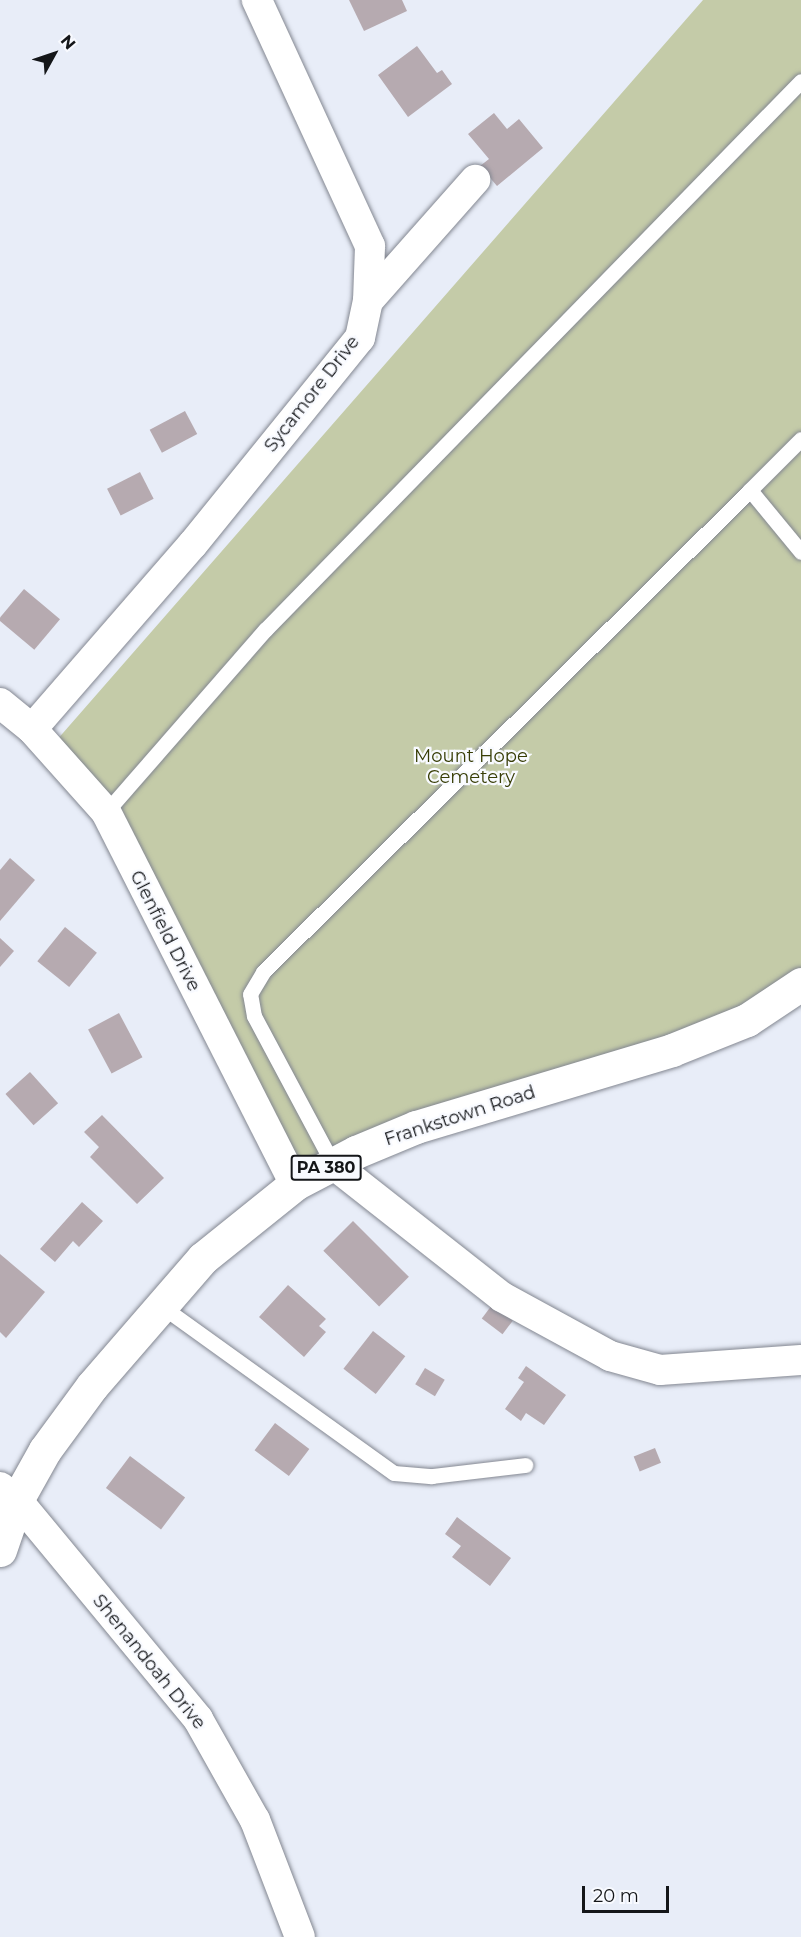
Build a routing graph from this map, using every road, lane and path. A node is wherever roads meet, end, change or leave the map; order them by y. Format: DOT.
graph roads {
  1 [pos="257,0"];
  2 [pos="801,81"];
  3 [pos="476,180"];
  4 [pos="368,301"];
  5 [pos="801,439"];
  6 [pos="750,490"];
  7 [pos="801,552"];
  8 [pos="0,703"];
  9 [pos="32,729"];
  10 [pos="106,812"];
  11 [pos="801,984"];
  12 [pos="333,1164"];
  13 [pos="295,1184"];
  14 [pos="160,1305"];
  15 [pos="801,1360"];
  16 [pos="525,1465"];
  17 [pos="8,1494"];
  18 [pos="0,1550"];
  19 [pos="300,1937"];
  1 -- 4 [label="street, Sycamore Drive"];
  2 -- 10 [label="lane"];
  3 -- 4 [label="street"];
  4 -- 9 [label="street, Sycamore Drive"];
  5 -- 6 [label="lane"];
  6 -- 7 [label="lane"];
  6 -- 12 [label="lane"];
  8 -- 9 [label="street, Glenfield Drive"];
  9 -- 10 [label="street, Glenfield Drive"];
  10 -- 13 [label="street, Glenfield Drive"];
  11 -- 12 [label="main road, Frankstown Road / PA 380"];
  12 -- 13 [label="main road, Frankstown Road / PA 380"];
  12 -- 15 [label="street"];
  13 -- 14 [label="main road, Frankstown Road / PA 380"];
  14 -- 16 [label="lane"];
  14 -- 17 [label="main road, Frankstown Road / PA 380"];
  17 -- 18 [label="main road, Frankstown Road / PA 380"];
  17 -- 19 [label="street, Shenandoah Drive"];
}
